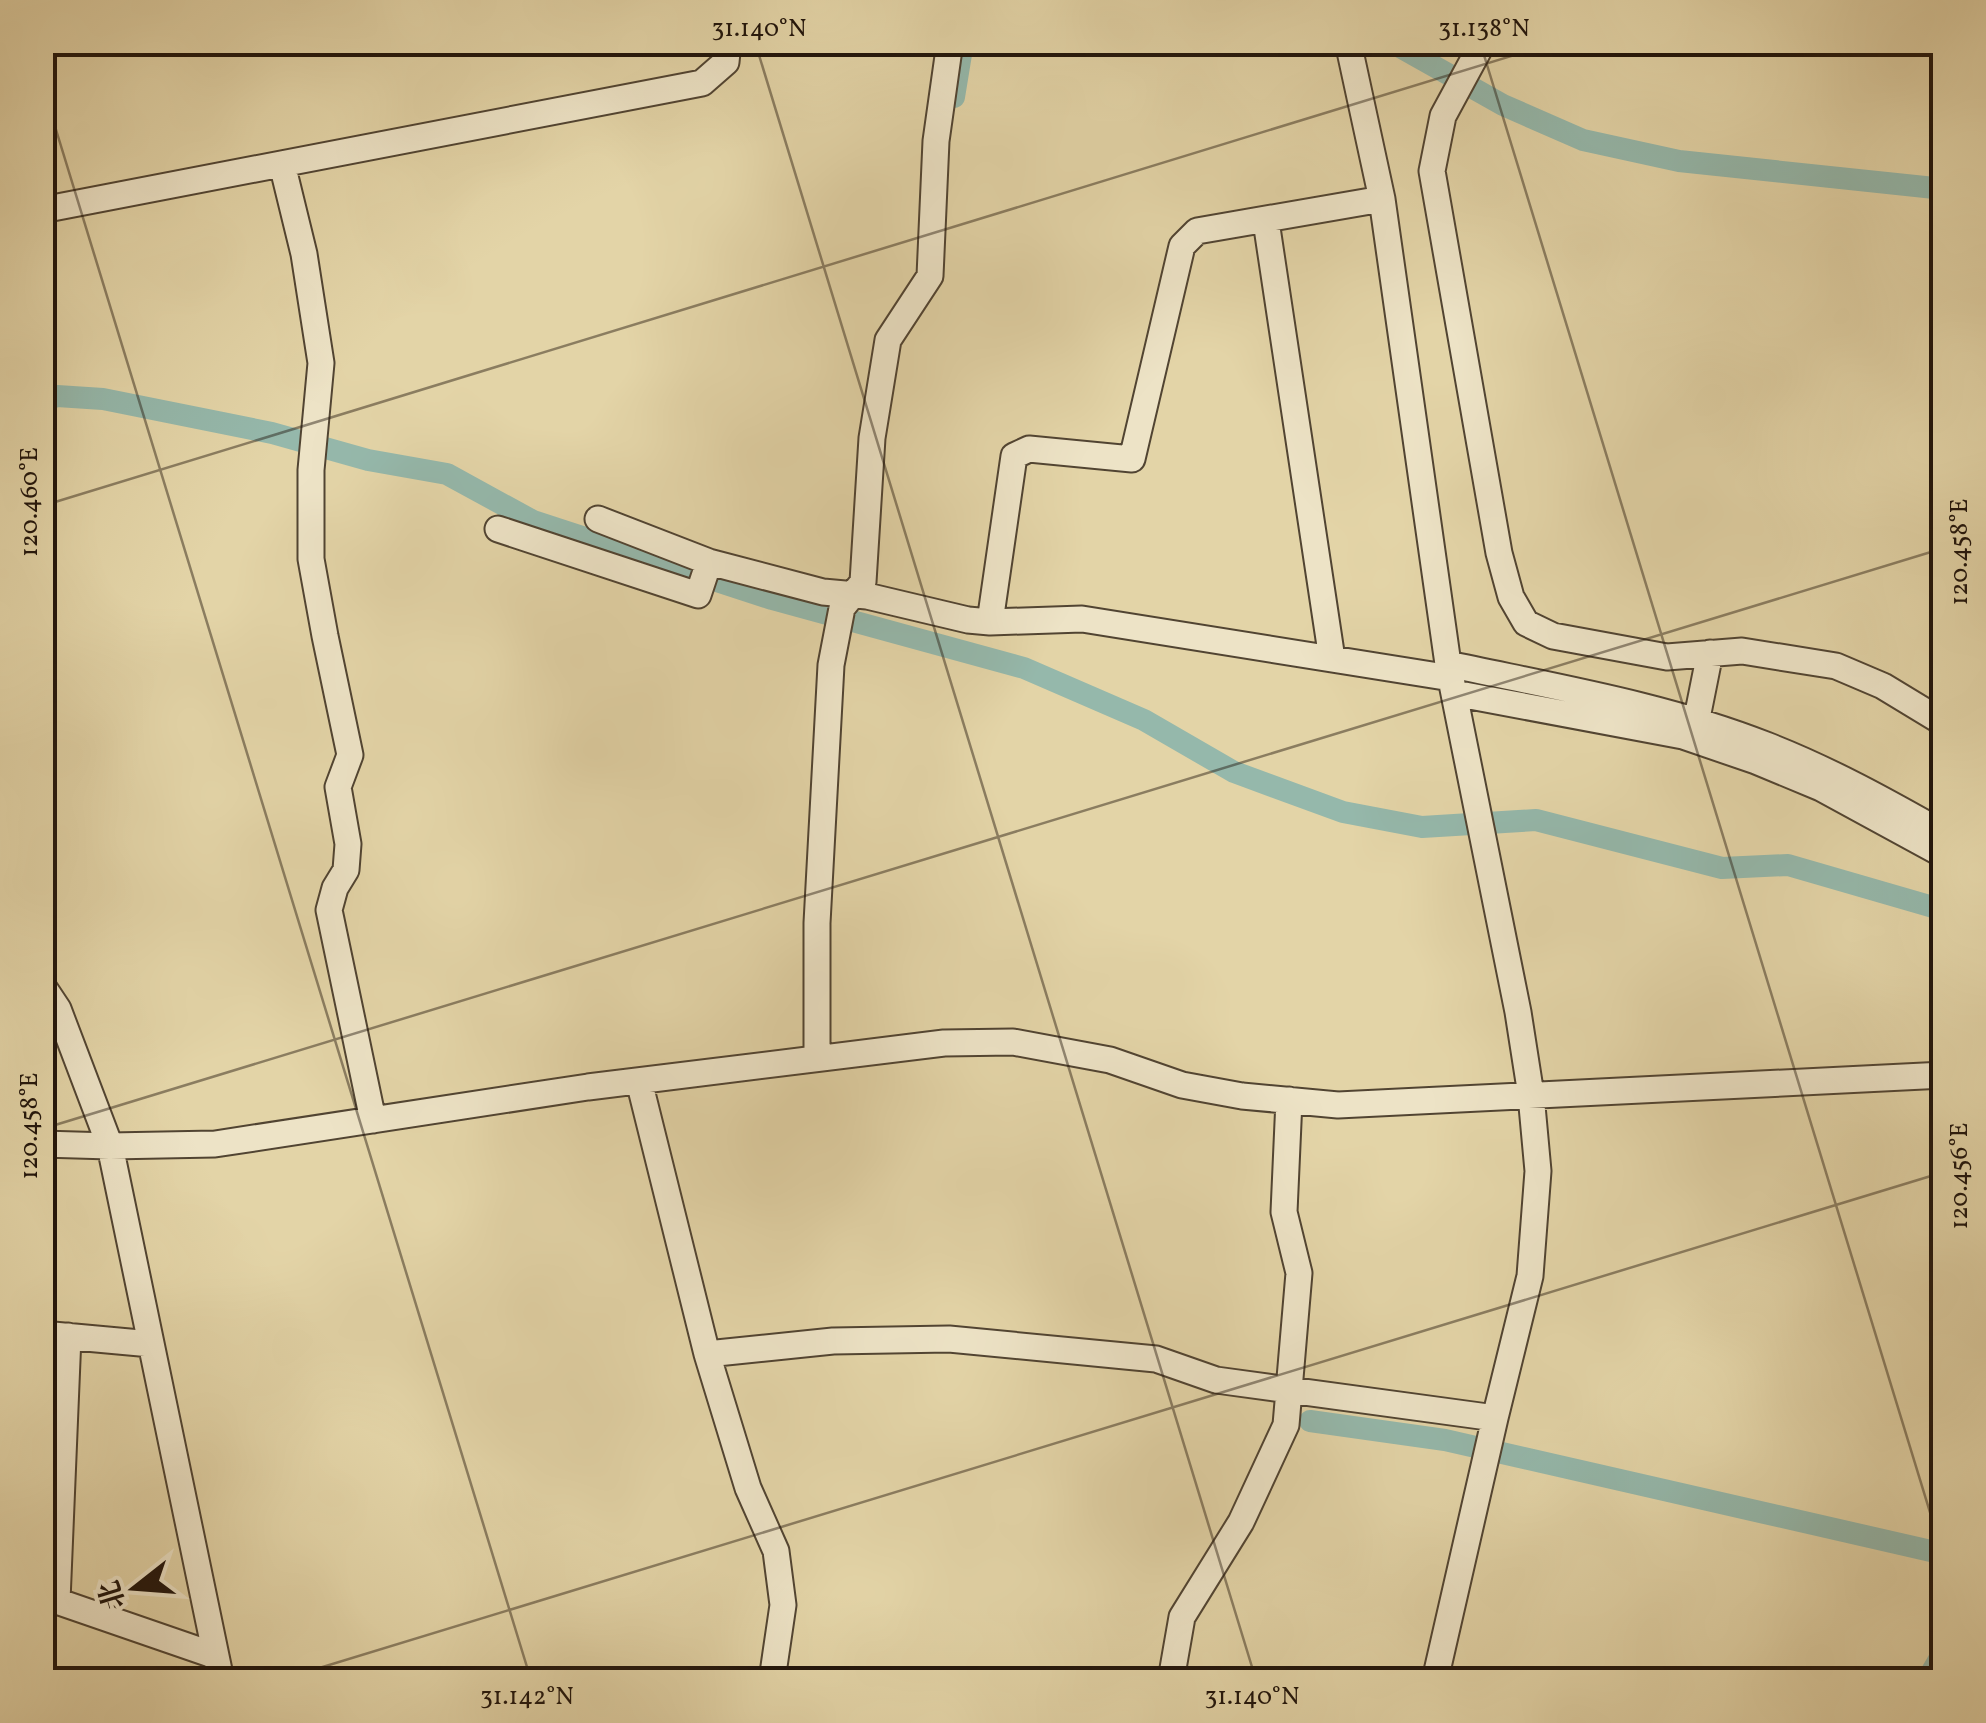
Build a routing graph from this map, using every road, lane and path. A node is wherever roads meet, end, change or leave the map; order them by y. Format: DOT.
graph roads {
  1 [pos="728,42"];
  2 [pos="950,42"];
  3 [pos="1348,42"];
  4 [pos="1483,42"];
  5 [pos="282,164"];
  6 [pos="1382,199"];
  7 [pos="42,210"];
  8 [pos="1266,220"];
  9 [pos="598,519"];
  10 [pos="498,529"];
  11 [pos="709,563"];
  12 [pos="847,601"];
  13 [pos="990,622"];
  14 [pos="1710,654"];
  15 [pos="1332,658"];
  16 [pos="1451,678"];
  17 [pos="1944,722"];
  18 [pos="1696,723"];
  19 [pos="1944,834"];
  20 [pos="1944,855"];
  21 [pos="42,985"];
  22 [pos="817,1058"];
  23 [pos="1944,1075"];
  24 [pos="639,1081"];
  25 [pos="1530,1095"];
  26 [pos="1289,1100"];
  27 [pos="373,1120"];
  28 [pos="42,1144"];
  29 [pos="110,1146"];
  30 [pos="55,1335"];
  31 [pos="151,1344"];
  32 [pos="706,1354"];
  33 [pos="1289,1389"];
  34 [pos="1494,1419"];
  35 [pos="50,1598"];
  36 [pos="218,1668"];
  37 [pos="772,1680"];
  38 [pos="1170,1680"];
  39 [pos="1435,1680"];
  1 -- 5 [label="street"];
  2 -- 12 [label="street"];
  3 -- 6 [label="street"];
  4 -- 14 [label="street"];
  5 -- 7 [label="street"];
  5 -- 27 [label="street"];
  6 -- 8 [label="street"];
  6 -- 16 [label="street"];
  8 -- 13 [label="street"];
  8 -- 15 [label="street"];
  9 -- 11 [label="street"];
  10 -- 11 [label="street"];
  11 -- 12 [label="street"];
  12 -- 13 [label="street"];
  12 -- 22 [label="street"];
  13 -- 15 [label="street"];
  14 -- 17 [label="street"];
  14 -- 18 [label="street"];
  15 -- 16 [label="street"];
  16 -- 18 [label="street"];
  16 -- 20 [label="street"];
  16 -- 25 [label="street"];
  18 -- 19 [label="street"];
  21 -- 29 [label="street"];
  22 -- 24 [label="street"];
  22 -- 26 [label="street"];
  23 -- 25 [label="street"];
  24 -- 27 [label="street"];
  24 -- 32 [label="street"];
  25 -- 26 [label="street"];
  25 -- 34 [label="street"];
  26 -- 33 [label="street"];
  27 -- 29 [label="street"];
  28 -- 29 [label="street"];
  29 -- 31 [label="street"];
  30 -- 31 [label="street"];
  30 -- 35 [label="street"];
  31 -- 36 [label="street"];
  32 -- 33 [label="street"];
  32 -- 37 [label="street"];
  33 -- 34 [label="street"];
  33 -- 38 [label="street"];
  34 -- 39 [label="street"];
  35 -- 36 [label="street"];
}
